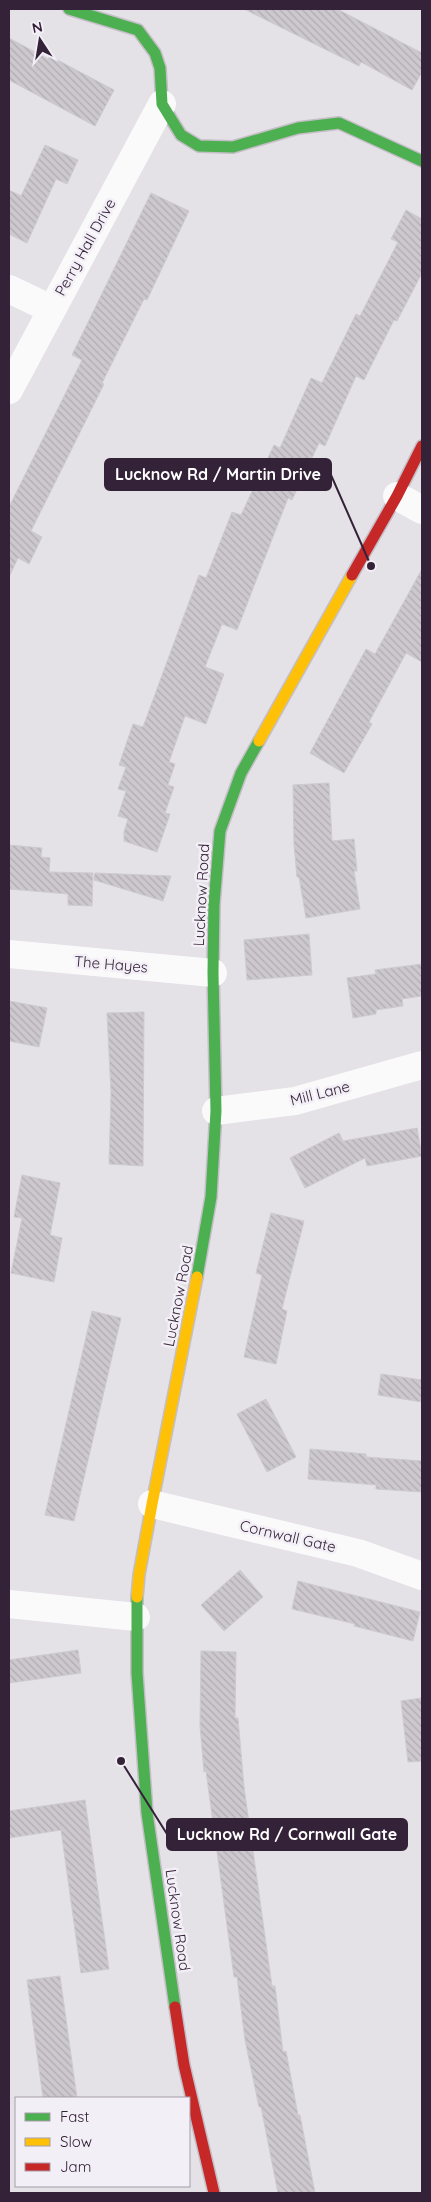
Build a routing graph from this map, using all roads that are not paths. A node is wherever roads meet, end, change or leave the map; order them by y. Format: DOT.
graph roads {
  1 [pos="69,9"];
  2 [pos="162,104"];
  3 [pos="422,161"];
  4 [pos="9,289"];
  5 [pos="51,309"];
  6 [pos="9,390"];
  7 [pos="422,446"];
  8 [pos="397,496"];
  9 [pos="422,510"];
  10 [pos="9,954"];
  11 [pos="213,974"];
  12 [pos="422,1065"];
  13 [pos="216,1111"];
  14 [pos="152,1504"];
  15 [pos="422,1576"];
  16 [pos="9,1604"];
  17 [pos="136,1617"];
  18 [pos="214,2193"];
  1 -- 2 [label="street"];
  2 -- 3 [label="street"];
  2 -- 5 [label="street, Perry Hall Drive"];
  4 -- 5 [label="street"];
  5 -- 6 [label="street, Perry Hall Drive"];
  7 -- 8 [label="street, Lucknow Road"];
  8 -- 9 [label="street"];
  8 -- 11 [label="street, Lucknow Road"];
  10 -- 11 [label="street, The Hayes"];
  11 -- 13 [label="street, Lucknow Road"];
  12 -- 13 [label="street, Mill Lane"];
  13 -- 14 [label="street, Lucknow Road"];
  14 -- 15 [label="street, Cornwall Gate"];
  14 -- 17 [label="street, Lucknow Road"];
  16 -- 17 [label="street"];
  17 -- 18 [label="street, Lucknow Road"];
}
